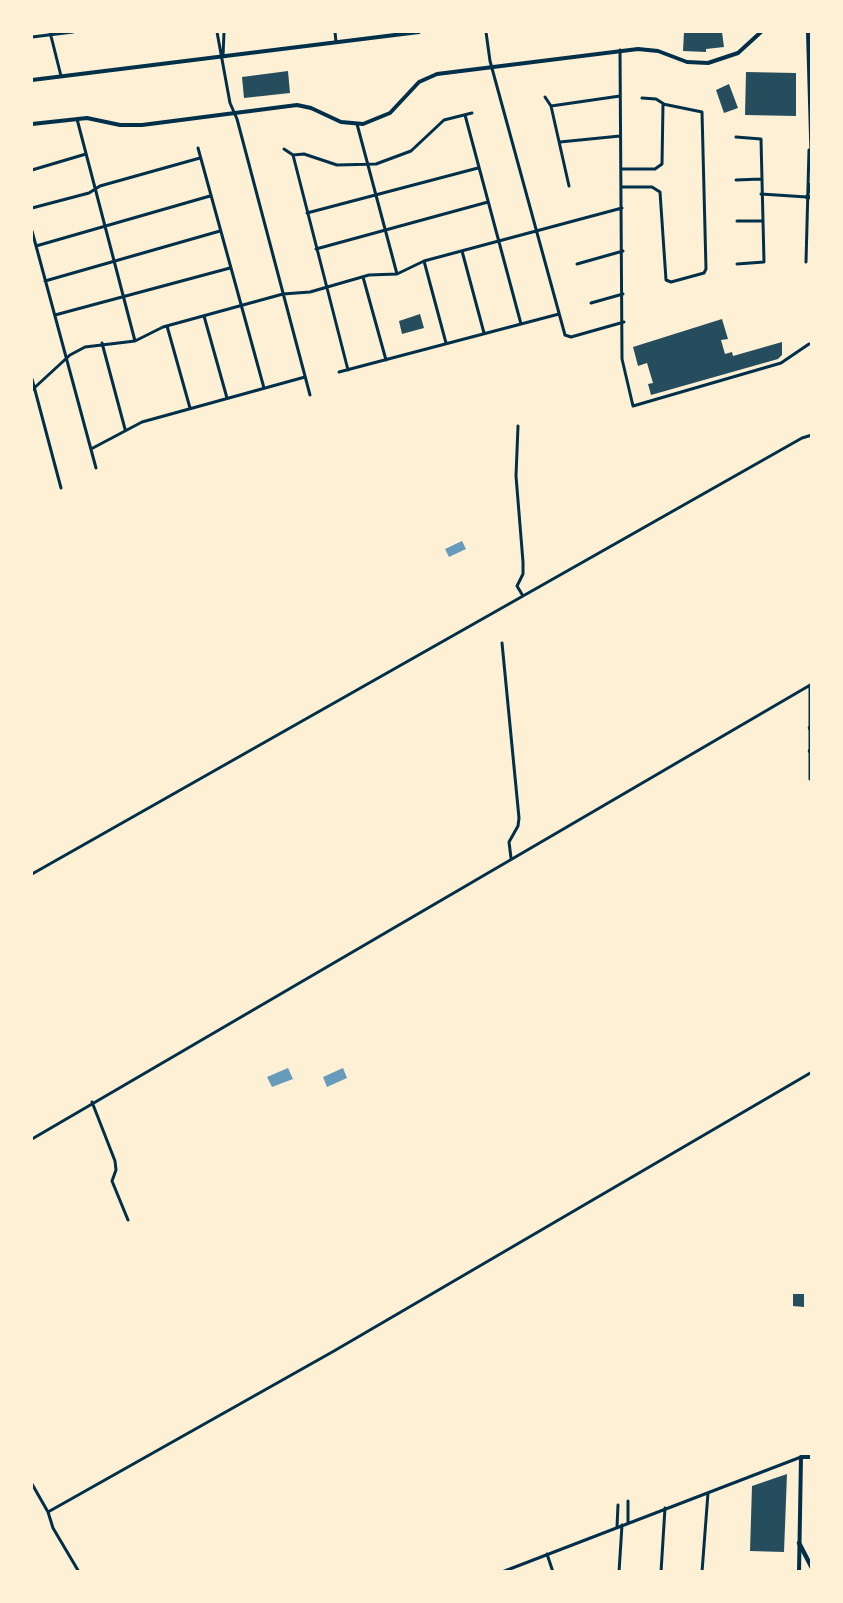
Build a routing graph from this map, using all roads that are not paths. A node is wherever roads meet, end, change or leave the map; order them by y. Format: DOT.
graph roads {
  1 [pos="73,32"];
  2 [pos="217,32"];
  3 [pos="224,32"];
  4 [pos="335,32"];
  5 [pos="419,32"];
  6 [pos="486,32"];
  7 [pos="761,32"];
  8 [pos="808,32"];
  9 [pos="50,33"];
  10 [pos="32,37"];
  11 [pos="336,42"];
  12 [pos="620,50"];
  13 [pos="222,57"];
  14 [pos="492,67"];
  15 [pos="61,77"];
  16 [pos="32,80"];
  17 [pos="620,96"];
  18 [pos="545,97"];
  19 [pos="642,98"];
  20 [pos="664,104"];
  21 [pos="551,106"];
  22 [pos="234,113"];
  23 [pos="472,113"];
  24 [pos="465,115"];
  25 [pos="77,119"];
  26 [pos="32,124"];
  27 [pos="357,124"];
  28 [pos="621,136"];
  29 [pos="736,137"];
  30 [pos="560,142"];
  31 [pos="198,148"];
  32 [pos="284,149"];
  33 [pos="809,150"];
  34 [pos="86,154"];
  35 [pos="293,155"];
  36 [pos="200,158"];
  37 [pos="367,166"];
  38 [pos="478,168"];
  39 [pos="32,170"];
  40 [pos="621,170"];
  41 [pos="812,171"];
  42 [pos="760,179"];
  43 [pos="736,180"];
  44 [pos="812,181"];
  45 [pos="569,186"];
  46 [pos="622,187"];
  47 [pos="95,189"];
  48 [pos="761,194"];
  49 [pos="375,195"];
  50 [pos="210,196"];
  51 [pos="809,197"];
  52 [pos="488,202"];
  53 [pos="32,208"];
  54 [pos="622,208"];
  55 [pos="307,213"];
  56 [pos="737,221"];
  57 [pos="762,221"];
  58 [pos="105,226"];
  59 [pos="384,230"];
  60 [pos="32,231"];
  61 [pos="220,231"];
  62 [pos="536,231"];
  63 [pos="498,241"];
  64 [pos="36,246"];
  65 [pos="316,249"];
  66 [pos="462,251"];
  67 [pos="623,251"];
  68 [pos="114,261"];
  69 [pos="424,261"];
  70 [pos="806,262"];
  71 [pos="577,264"];
  72 [pos="736,264"];
  73 [pos="230,268"];
  74 [pos="397,274"];
  75 [pos="363,277"];
  76 [pos="45,281"];
  77 [pos="326,287"];
  78 [pos="283,294"];
  79 [pos="623,294"];
  80 [pos="123,297"];
  81 [pos="591,303"];
  82 [pos="241,307"];
  83 [pos="559,314"];
  84 [pos="55,315"];
  85 [pos="204,316"];
  86 [pos="624,322"];
  87 [pos="521,324"];
  88 [pos="167,326"];
  89 [pos="484,334"];
  90 [pos="135,340"];
  91 [pos="102,343"];
  92 [pos="446,344"];
  93 [pos="809,344"];
  94 [pos="66,358"];
  95 [pos="386,360"];
  96 [pos="348,370"];
  97 [pos="339,372"];
  98 [pos="305,377"];
  99 [pos="32,379"];
  100 [pos="264,388"];
  101 [pos="33,389"];
  102 [pos="310,395"];
  103 [pos="227,399"];
  104 [pos="190,409"];
  105 [pos="518,426"];
  106 [pos="125,429"];
  107 [pos="812,435"];
  108 [pos="91,450"];
  109 [pos="96,468"];
  110 [pos="61,488"];
  111 [pos="523,596"];
  112 [pos="502,643"];
  113 [pos="811,684"];
  114 [pos="811,727"];
  115 [pos="811,752"];
  116 [pos="810,778"];
  117 [pos="511,858"];
  118 [pos="32,874"];
  119 [pos="812,1072"];
  120 [pos="93,1102"];
  121 [pos="32,1139"];
  122 [pos="128,1220"];
  123 [pos="801,1457"];
  124 [pos="812,1457"];
  125 [pos="32,1484"];
  126 [pos="708,1492"];
  127 [pos="628,1501"];
  128 [pos="618,1505"];
  129 [pos="665,1508"];
  130 [pos="48,1512"];
  131 [pos="628,1523"];
  132 [pos="622,1525"];
  133 [pos="617,1527"];
  134 [pos="799,1543"];
  135 [pos="546,1554"];
  136 [pos="812,1568"];
  137 [pos="508,1570"];
  138 [pos="618,1571"];
  139 [pos="79,1572"];
  140 [pos="502,1572"];
  141 [pos="553,1572"];
  142 [pos="661,1572"];
  143 [pos="702,1572"];
  144 [pos="799,1572"];
  1 -- 9 [label="street"];
  2 -- 13 [label="street"];
  3 -- 13 [label="street"];
  4 -- 11 [label="street"];
  5 -- 11 [label="street"];
  6 -- 14 [label="street"];
  7 -- 12 [label="street"];
  8 -- 33 [label="street"];
  9 -- 10 [label="street"];
  9 -- 15 [label="street"];
  11 -- 13 [label="street"];
  12 -- 14 [label="street"];
  12 -- 17 [label="street"];
  13 -- 15 [label="street"];
  13 -- 22 [label="street"];
  14 -- 27 [label="street"];
  14 -- 62 [label="street"];
  15 -- 16 [label="street"];
  17 -- 21 [label="street"];
  17 -- 28 [label="street"];
  18 -- 21 [label="street"];
  19 -- 20 [label="street"];
  20 -- 40 [label="street"];
  20 -- 46 [label="street"];
  21 -- 30 [label="street"];
  22 -- 25 [label="street"];
  22 -- 27 [label="street"];
  22 -- 78 [label="street"];
  23 -- 24 [label="street"];
  24 -- 37 [label="street"];
  24 -- 38 [label="street"];
  25 -- 26 [label="street"];
  25 -- 34 [label="street"];
  27 -- 37 [label="street"];
  28 -- 30 [label="street"];
  28 -- 40 [label="street"];
  29 -- 42 [label="street"];
  30 -- 45 [label="street"];
  31 -- 36 [label="street"];
  32 -- 35 [label="street"];
  33 -- 41 [label="street"];
  33 -- 51 [label="street"];
  34 -- 39 [label="street"];
  34 -- 47 [label="street"];
  35 -- 37 [label="street"];
  35 -- 55 [label="street"];
  36 -- 47 [label="street"];
  36 -- 50 [label="street"];
  37 -- 49 [label="street"];
  38 -- 49 [label="street"];
  38 -- 52 [label="street"];
  40 -- 46 [label="street"];
  42 -- 43 [label="street"];
  42 -- 48 [label="street"];
  44 -- 51 [label="street"];
  46 -- 54 [label="street"];
  47 -- 53 [label="street"];
  47 -- 58 [label="street"];
  48 -- 51 [label="street"];
  48 -- 57 [label="street"];
  49 -- 55 [label="street"];
  49 -- 59 [label="street"];
  50 -- 58 [label="street"];
  50 -- 61 [label="street"];
  51 -- 70 [label="street"];
  52 -- 59 [label="street"];
  52 -- 63 [label="street"];
  54 -- 62 [label="street"];
  54 -- 67 [label="street"];
  55 -- 65 [label="street"];
  56 -- 57 [label="street"];
  57 -- 72 [label="street"];
  58 -- 64 [label="street"];
  58 -- 68 [label="street"];
  59 -- 65 [label="street"];
  59 -- 74 [label="street"];
  60 -- 64 [label="street"];
  61 -- 68 [label="street"];
  61 -- 73 [label="street"];
  62 -- 63 [label="street"];
  62 -- 83 [label="street"];
  63 -- 66 [label="street"];
  63 -- 87 [label="street"];
  64 -- 76 [label="street"];
  65 -- 77 [label="street"];
  66 -- 69 [label="street"];
  66 -- 89 [label="street"];
  67 -- 71 [label="street"];
  67 -- 79 [label="street"];
  68 -- 76 [label="street"];
  68 -- 80 [label="street"];
  69 -- 74 [label="street"];
  69 -- 92 [label="street"];
  73 -- 80 [label="street"];
  73 -- 82 [label="street"];
  74 -- 75 [label="street"];
  75 -- 77 [label="street"];
  75 -- 95 [label="street"];
  76 -- 84 [label="street"];
  77 -- 78 [label="street"];
  77 -- 96 [label="street"];
  78 -- 82 [label="street"];
  78 -- 98 [label="street"];
  79 -- 81 [label="street"];
  79 -- 86 [label="street"];
  80 -- 84 [label="street"];
  80 -- 90 [label="street"];
  82 -- 85 [label="street"];
  82 -- 100 [label="street"];
  83 -- 86 [label="street"];
  83 -- 87 [label="street"];
  84 -- 94 [label="street"];
  85 -- 88 [label="street"];
  85 -- 103 [label="street"];
  86 -- 93 [label="street"];
  87 -- 89 [label="street"];
  88 -- 90 [label="street"];
  88 -- 104 [label="street"];
  89 -- 92 [label="street"];
  90 -- 91 [label="street"];
  91 -- 94 [label="street"];
  91 -- 106 [label="street"];
  92 -- 95 [label="street"];
  94 -- 101 [label="street"];
  94 -- 108 [label="street"];
  95 -- 96 [label="street"];
  96 -- 97 [label="street"];
  98 -- 100 [label="street"];
  98 -- 102 [label="street"];
  99 -- 101 [label="street"];
  100 -- 103 [label="street"];
  101 -- 110 [label="street"];
  103 -- 104 [label="street"];
  104 -- 106 [label="street"];
  105 -- 111 [label="street"];
  106 -- 108 [label="street"];
  107 -- 111 [label="street"];
  108 -- 109 [label="street"];
  111 -- 118 [label="street"];
  112 -- 117 [label="street"];
  113 -- 114 [label="street"];
  113 -- 117 [label="street"];
  114 -- 115 [label="street"];
  115 -- 116 [label="street"];
  117 -- 120 [label="street"];
  119 -- 130 [label="street"];
  120 -- 121 [label="street"];
  120 -- 122 [label="street"];
  123 -- 124 [label="street"];
  123 -- 126 [label="street"];
  123 -- 134 [label="street"];
  125 -- 130 [label="street"];
  126 -- 129 [label="street"];
  126 -- 143 [label="street"];
  127 -- 131 [label="street"];
  128 -- 133 [label="street"];
  129 -- 131 [label="street"];
  129 -- 142 [label="street"];
  130 -- 139 [label="street"];
  131 -- 132 [label="street"];
  132 -- 133 [label="street"];
  132 -- 138 [label="street"];
  133 -- 135 [label="street"];
  134 -- 136 [label="main road"];
  134 -- 144 [label="street"];
  135 -- 137 [label="street"];
  135 -- 141 [label="street"];
  137 -- 140 [label="street"];
}
